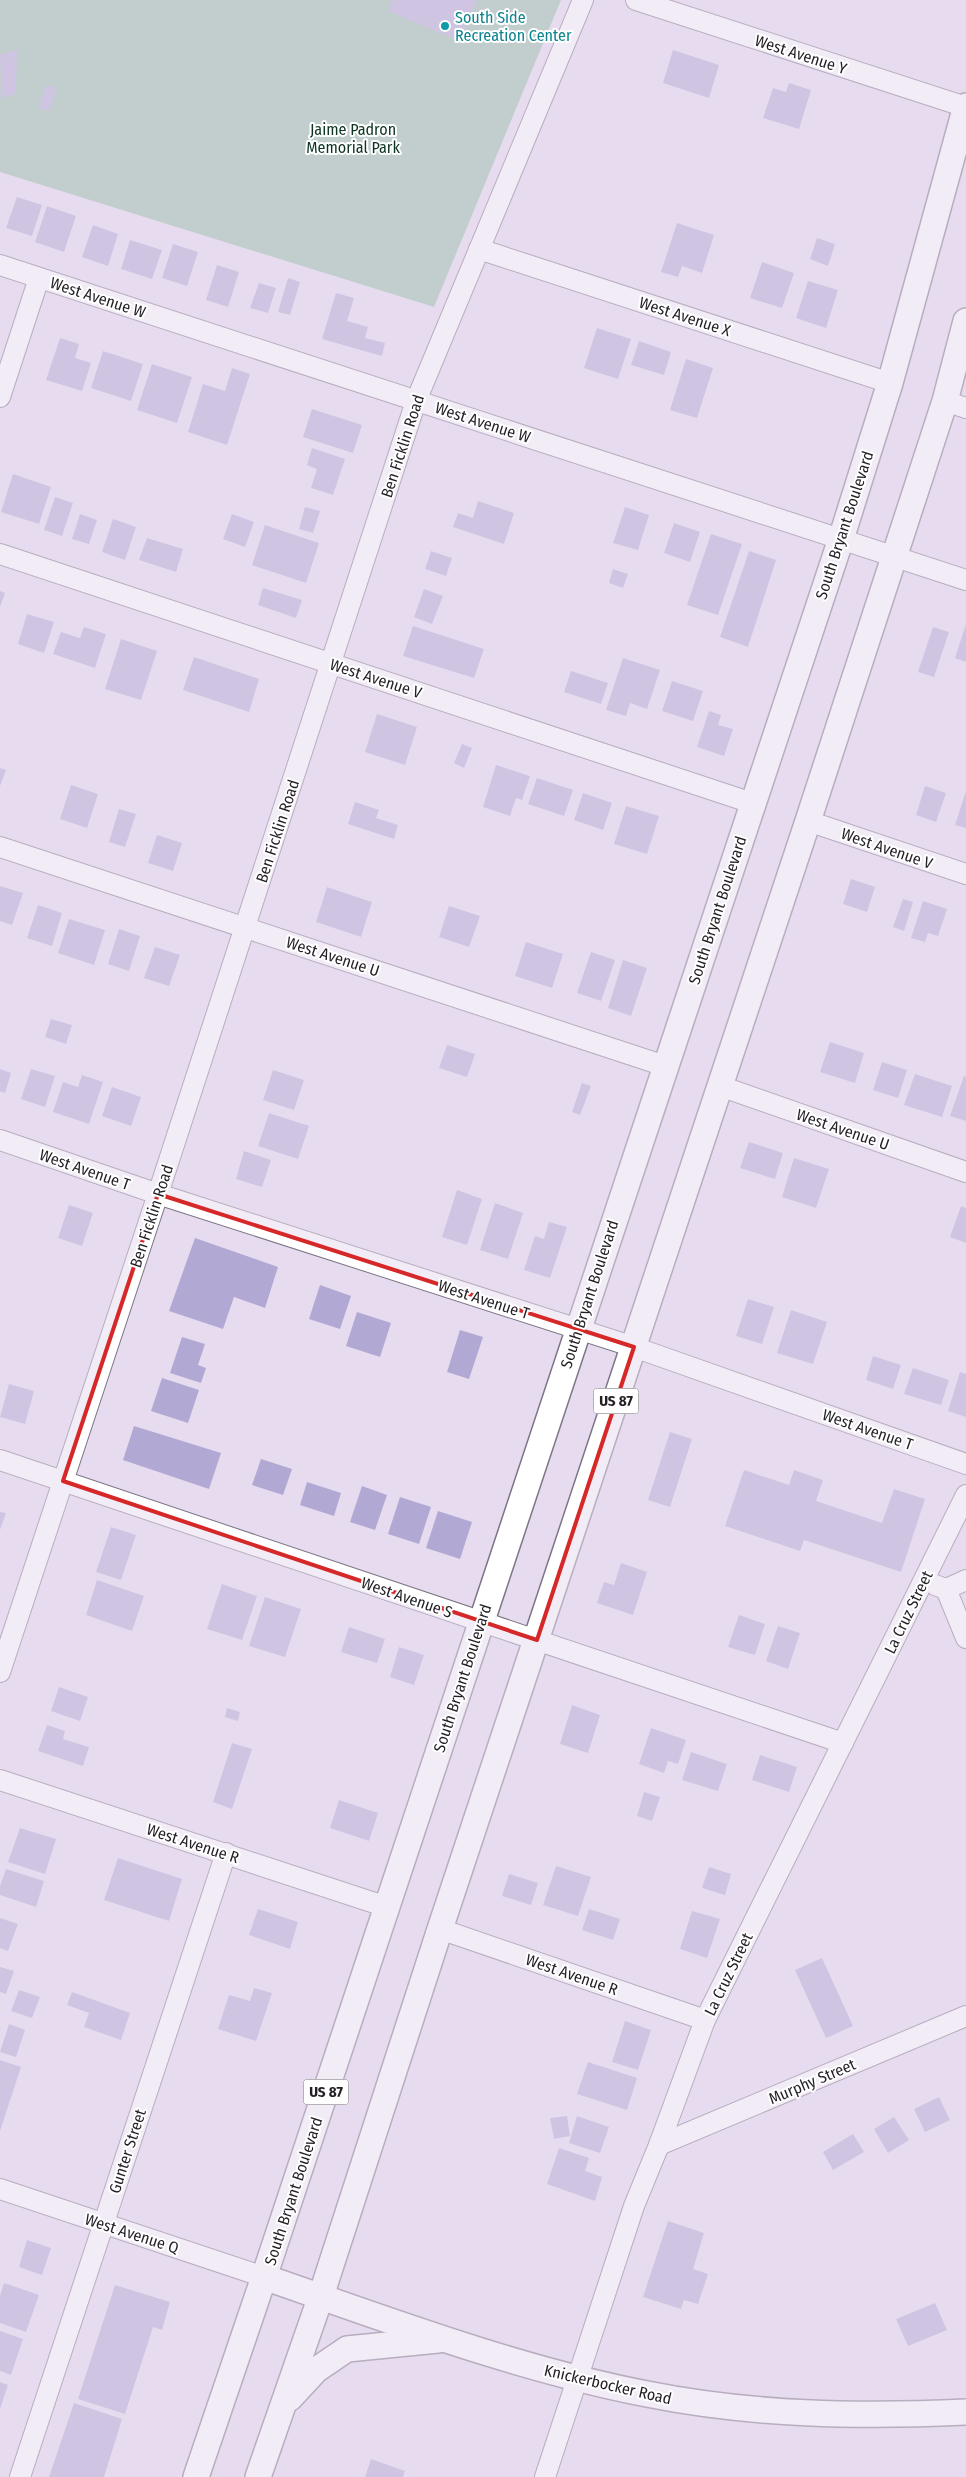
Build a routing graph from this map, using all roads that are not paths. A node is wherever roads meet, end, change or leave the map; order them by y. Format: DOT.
graph roads {
  1 [pos="583,0"];
  2 [pos="636,0"];
  3 [pos="966,107"];
  4 [pos="479,249"];
  5 [pos="0,265"];
  6 [pos="40,278"];
  7 [pos="966,321"];
  8 [pos="890,382"];
  9 [pos="0,397"];
  10 [pos="416,401"];
  11 [pos="955,404"];
  12 [pos="840,539"];
  13 [pos="0,554"];
  14 [pos="894,556"];
  15 [pos="966,580"];
  16 [pos="331,664"];
  17 [pos="752,803"];
  18 [pos="808,821"];
  19 [pos="0,847"];
  20 [pos="966,874"];
  21 [pos="245,927"];
  22 [pos="665,1066"];
  23 [pos="720,1086"];
  24 [pos="0,1140"];
  25 [pos="966,1172"];
  26 [pos="158,1194"];
  27 [pos="578,1329"];
  28 [pos="634,1347"];
  29 [pos="0,1460"];
  30 [pos="966,1464"];
  31 [pos="63,1481"];
  32 [pos="966,1495"];
  33 [pos="966,1580"];
  34 [pos="923,1581"];
  35 [pos="946,1589"];
  36 [pos="481,1622"];
  37 [pos="966,1638"];
  38 [pos="537,1640"];
  39 [pos="0,1672"];
  40 [pos="843,1743"];
  41 [pos="0,1780"];
  42 [pos="226,1853"];
  43 [pos="386,1907"];
  44 [pos="440,1929"];
  45 [pos="966,2016"];
  46 [pos="705,2020"];
  47 [pos="659,2145"];
  48 [pos="0,2189"];
  49 [pos="103,2223"];
  50 [pos="264,2277"];
  51 [pos="321,2296"];
  52 [pos="449,2339"];
  53 [pos="578,2379"];
  54 [pos="283,2405"];
  55 [pos="966,2412"];
  56 [pos="20,2477"];
  57 [pos="196,2477"];
  58 [pos="258,2477"];
  59 [pos="545,2477"];
  1 -- 4 [label="street, Ben Ficklin Road"];
  2 -- 3 [label="street, West Avenue Y"];
  3 -- 8 [label="main road, South Bryant Boulevard / US 87"];
  4 -- 8 [label="street, West Avenue X"];
  4 -- 10 [label="street, Ben Ficklin Road"];
  5 -- 6 [label="street, West Avenue W"];
  6 -- 9 [label="street"];
  6 -- 10 [label="street, West Avenue W"];
  7 -- 11 [label="main road, US 87"];
  8 -- 12 [label="main road, South Bryant Boulevard / US 87"];
  10 -- 12 [label="street, West Avenue W"];
  10 -- 16 [label="street, Ben Ficklin Road"];
  11 -- 14 [label="main road, US 87"];
  12 -- 14 [label="street, West Avenue W"];
  12 -- 17 [label="main road, South Bryant Boulevard / US 87"];
  13 -- 16 [label="street, West Avenue V"];
  14 -- 15 [label="street, West Avenue W"];
  14 -- 18 [label="main road, US 87"];
  16 -- 17 [label="street, West Avenue V"];
  16 -- 21 [label="street, Ben Ficklin Road"];
  17 -- 22 [label="main road, South Bryant Boulevard / US 87"];
  18 -- 20 [label="street, West Avenue V"];
  18 -- 23 [label="main road, US 87"];
  19 -- 21 [label="street, West Avenue U"];
  21 -- 22 [label="street, West Avenue U"];
  21 -- 26 [label="street, Ben Ficklin Road"];
  22 -- 27 [label="main road, South Bryant Boulevard / US 87"];
  23 -- 25 [label="street, West Avenue U"];
  23 -- 28 [label="main road, US 87"];
  24 -- 26 [label="street, West Avenue T"];
  26 -- 27 [label="street, West Avenue T"];
  26 -- 31 [label="street, Ben Ficklin Road"];
  27 -- 28 [label="street, West Avenue T"];
  27 -- 36 [label="main road, South Bryant Boulevard / US 87"];
  28 -- 30 [label="street, West Avenue T"];
  28 -- 38 [label="main road, US 87"];
  29 -- 31 [label="street, West Avenue S"];
  31 -- 36 [label="street, West Avenue S"];
  31 -- 39 [label="street, Ben Ficklin Road"];
  32 -- 34 [label="street, La Cruz Street"];
  33 -- 35 [label="street"];
  34 -- 35 [label="street"];
  34 -- 40 [label="street, La Cruz Street"];
  35 -- 37 [label="street"];
  36 -- 38 [label="street, West Avenue S"];
  36 -- 43 [label="main road, South Bryant Boulevard / US 87"];
  38 -- 40 [label="street, West Avenue S"];
  38 -- 44 [label="main road, US 87"];
  40 -- 46 [label="street, La Cruz Street"];
  41 -- 42 [label="street, West Avenue R"];
  42 -- 43 [label="street, West Avenue R"];
  42 -- 49 [label="street, Gunter Street"];
  43 -- 50 [label="main road, South Bryant Boulevard / US 87"];
  44 -- 46 [label="street, West Avenue R"];
  44 -- 51 [label="main road, US 87"];
  45 -- 47 [label="street, Murphy Street"];
  46 -- 47 [label="street, La Cruz Street"];
  47 -- 53 [label="street, La Cruz Street"];
  48 -- 49 [label="street, West Avenue Q"];
  49 -- 50 [label="street, West Avenue Q"];
  49 -- 56 [label="street, Gunter Street"];
  50 -- 51 [label="main road, Knickerbocker Road"];
  50 -- 57 [label="main road, South Bryant Boulevard / US 87"];
  51 -- 52 [label="main road, Knickerbocker Road"];
  51 -- 54 [label="main road, US 87"];
  52 -- 53 [label="main road, Knickerbocker Road"];
  52 -- 54 [label="main road"];
  53 -- 55 [label="main road, Knickerbocker Road"];
  53 -- 59 [label="street, La Cruz Street"];
  54 -- 58 [label="main road, US 87"];
}
